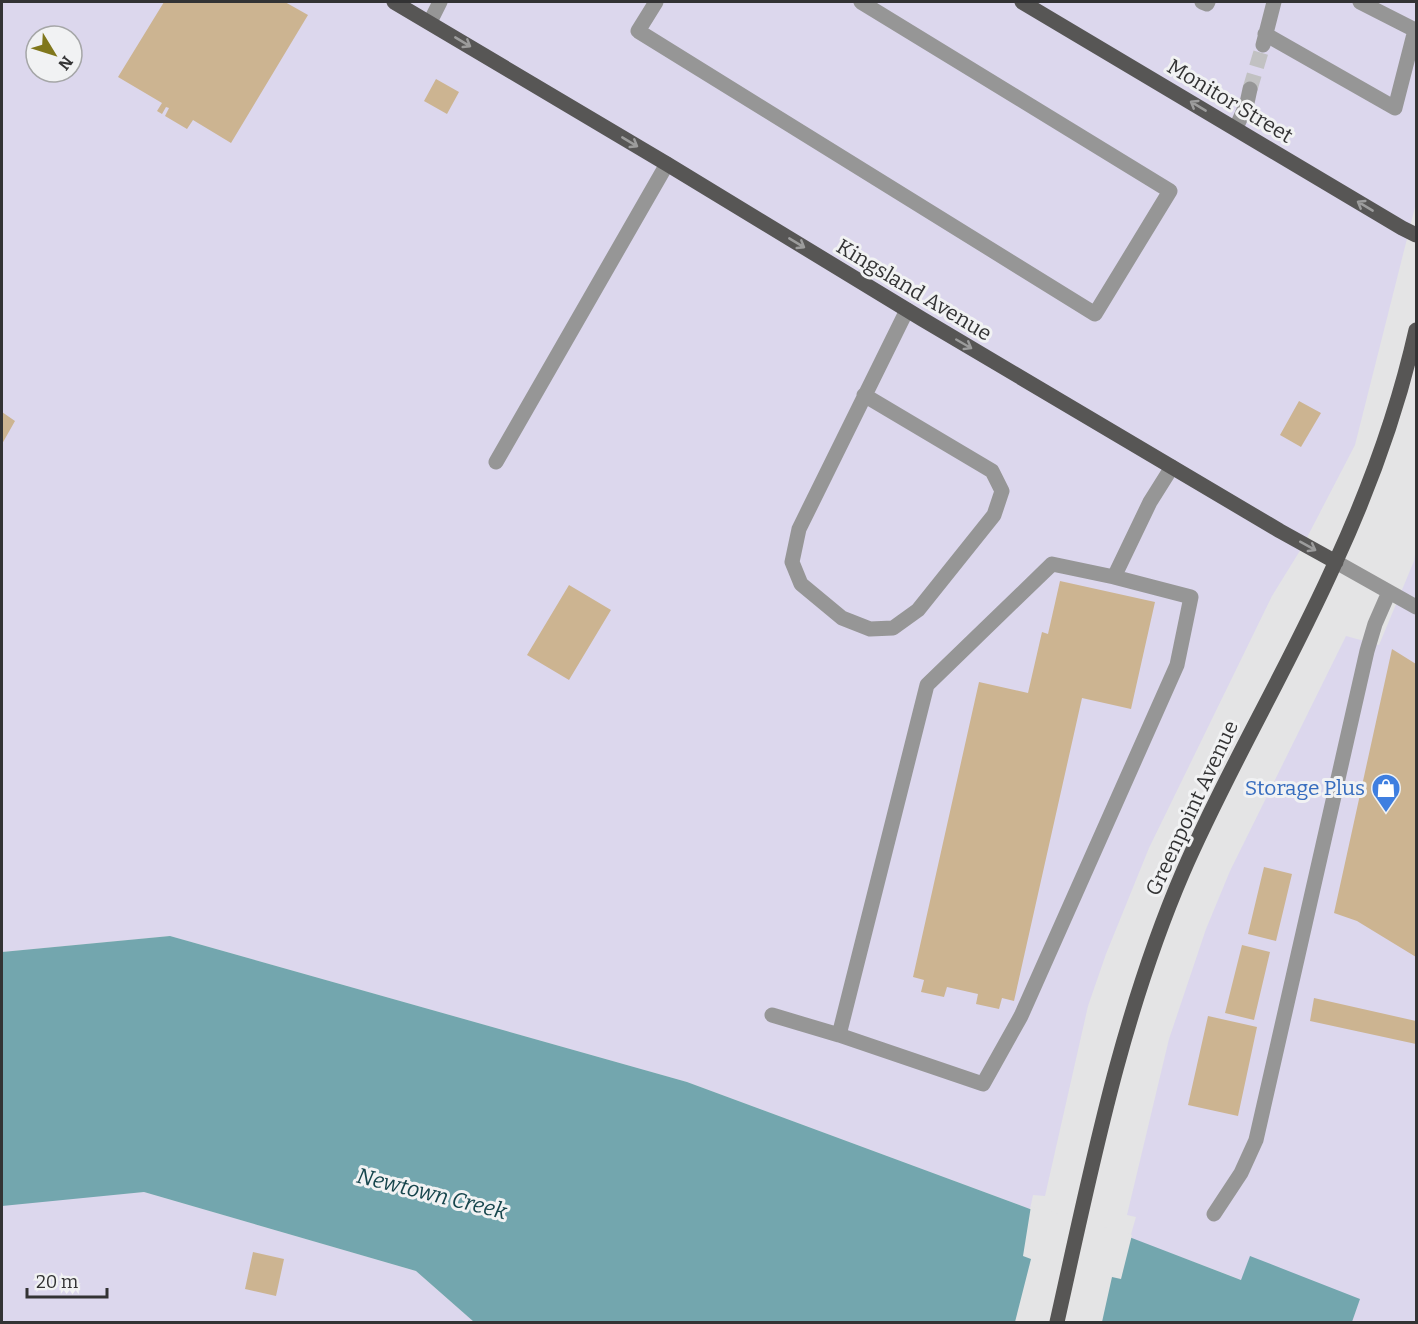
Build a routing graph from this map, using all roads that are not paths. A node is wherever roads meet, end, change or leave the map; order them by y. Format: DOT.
graph roads {
  1 [pos="394,2"];
  2 [pos="440,2"];
  3 [pos="656,2"];
  4 [pos="861,2"];
  5 [pos="1022,2"];
  6 [pos="1202,2"];
  7 [pos="1208,2"];
  8 [pos="1274,2"];
  9 [pos="1360,2"];
  10 [pos="430,22"];
  11 [pos="1251,89"];
  12 [pos="1236,128"];
  13 [pos="667,164"];
  14 [pos="1416,235"];
  15 [pos="907,310"];
  16 [pos="1416,330"];
  17 [pos="864,395"];
  18 [pos="496,462"];
  19 [pos="1173,467"];
  20 [pos="1336,562"];
  21 [pos="1114,577"];
  22 [pos="1389,592"];
  23 [pos="1416,607"];
  24 [pos="772,1015"];
  25 [pos="840,1035"];
  26 [pos="1214,1215"];
  27 [pos="1058,1323"];
  1 -- 10 [label="main road, Kingsland Avenue"];
  2 -- 10 [label="street"];
  3 -- 4 [label="street"];
  12 -- 5 [label="main road, Monitor Street, one-way"];
  6 -- 7 [label="street"];
  8 -- 9 [label="street"];
  10 -- 13 [label="main road, Kingsland Avenue, one-way"];
  11 -- 12 [label="street"];
  14 -- 12 [label="main road, Monitor Street, one-way"];
  13 -- 15 [label="main road, Kingsland Avenue, one-way"];
  13 -- 18 [label="street"];
  15 -- 17 [label="street"];
  15 -- 19 [label="main road, Kingsland Avenue, one-way"];
  16 -- 20 [label="main road, Greenpoint Avenue"];
  17 -- 17 [label="street"];
  19 -- 20 [label="main road, Kingsland Avenue, one-way"];
  19 -- 21 [label="street"];
  20 -- 22 [label="street, Kingsland Avenue"];
  20 -- 27 [label="main road, Greenpoint Avenue"];
  21 -- 25 [label="street"];
  21 -- 25 [label="street"];
  22 -- 23 [label="street, Kingsland Avenue"];
  22 -- 26 [label="street"];
  24 -- 25 [label="street"];
}
